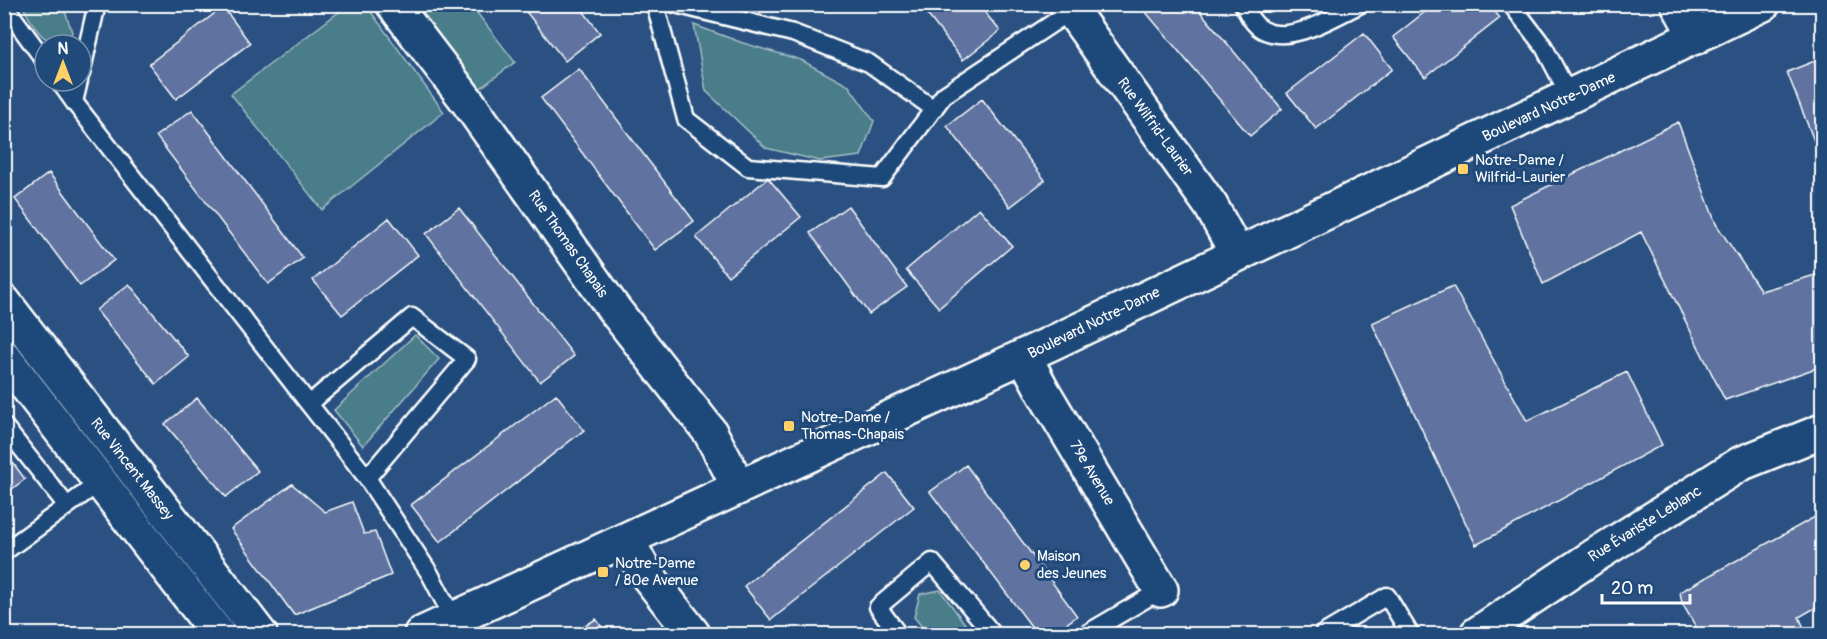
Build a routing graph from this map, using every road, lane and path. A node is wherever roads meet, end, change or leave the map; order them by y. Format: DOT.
graph roads {
  1 [pos="97,4"];
  2 [pos="393,4"];
  3 [pos="655,4"];
  4 [pos="675,4"];
  5 [pos="1243,4"];
  6 [pos="1361,4"];
  7 [pos="1511,4"];
  8 [pos="1678,4"];
  9 [pos="1763,4"];
  10 [pos="4,5"];
  11 [pos="1069,8"];
  12 [pos="90,33"];
  13 [pos="1696,37"];
  14 [pos="33,45"];
  15 [pos="68,93"];
  16 [pos="76,93"];
  17 [pos="1570,97"];
  18 [pos="74,102"];
  19 [pos="934,109"];
  20 [pos="1237,254"];
  21 [pos="4,302"];
  22 [pos="1024,356"];
  23 [pos="4,357"];
  24 [pos="309,405"];
  25 [pos="4,426"];
  26 [pos="1822,431"];
  27 [pos="368,478"];
  28 [pos="100,482"];
  29 [pos="739,487"];
  30 [pos="67,506"];
  31 [pos="627,540"];
  32 [pos="4,552"];
  33 [pos="1161,590"];
  34 [pos="454,620"];
  35 [pos="218,634"];
  36 [pos="260,634"];
  37 [pos="421,634"];
  38 [pos="693,634"];
  39 [pos="898,634"];
  40 [pos="993,634"];
  41 [pos="1086,634"];
  42 [pos="1323,634"];
  43 [pos="1410,634"];
  44 [pos="1477,634"];
  1 -- 12 [label="lane"];
  2 -- 29 [label="street, Rue Thomas Chapais"];
  3 -- 19 [label="lane"];
  4 -- 19 [label="lane"];
  5 -- 6 [label="lane"];
  7 -- 17 [label="lane"];
  8 -- 13 [label="street"];
  9 -- 13 [label="street, Boulevard Notre-Dame"];
  10 -- 14 [label="lane"];
  11 -- 19 [label="lane"];
  11 -- 20 [label="street, Rue Wilfrid-Laurier"];
  13 -- 17 [label="street, Boulevard Notre-Dame"];
  15 -- 18 [label="lane"];
  16 -- 18 [label="lane"];
  17 -- 20 [label="street, Boulevard Notre-Dame"];
  18 -- 24 [label="lane"];
  20 -- 22 [label="street, Boulevard Notre-Dame"];
  21 -- 36 [label="street, Rue Vincent Massey"];
  22 -- 29 [label="street, Boulevard Notre-Dame"];
  22 -- 33 [label="street, 79e Avenue"];
  23 -- 28 [label="street"];
  24 -- 27 [label="lane"];
  24 -- 27 [label="lane"];
  25 -- 30 [label="lane"];
  26 -- 44 [label="street, Rue Évariste Leblanc"];
  27 -- 34 [label="lane"];
  28 -- 30 [label="lane"];
  28 -- 35 [label="street"];
  29 -- 31 [label="street, Boulevard Notre-Dame"];
  30 -- 32 [label="lane"];
  31 -- 34 [label="street, Boulevard Notre-Dame"];
  31 -- 38 [label="street"];
  33 -- 41 [label="lane"];
  34 -- 37 [label="street, Boulevard Notre-Dame"];
  39 -- 40 [label="lane"];
  42 -- 43 [label="lane"];
}
